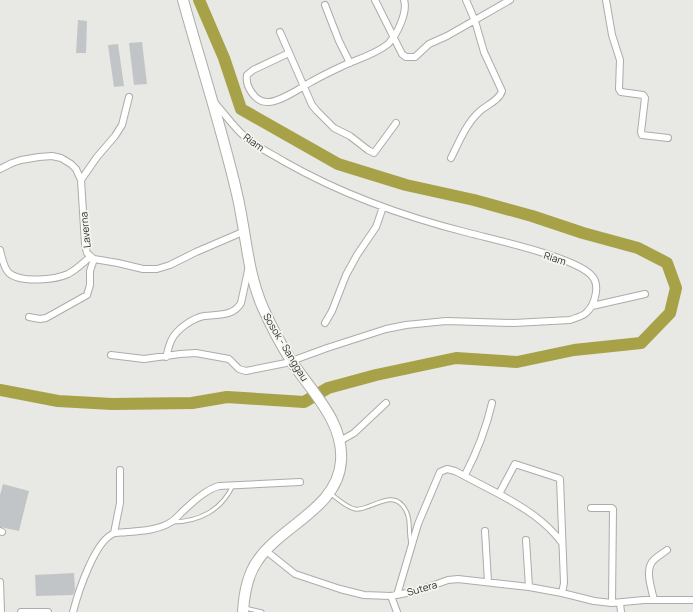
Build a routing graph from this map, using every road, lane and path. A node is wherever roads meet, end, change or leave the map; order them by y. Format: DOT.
graph roads {
  1 [pos="182,0"];
  2 [pos="375,0"];
  3 [pos="404,0"];
  4 [pos="466,0"];
  5 [pos="510,0"];
  6 [pos="606,0"];
  7 [pos="325,5"];
  8 [pos="475,21"];
  9 [pos="280,32"];
  10 [pos="394,36"];
  11 [pos="289,53"];
  12 [pos="350,63"];
  13 [pos="304,86"];
  14 [pos="130,97"];
  15 [pos="212,100"];
  16 [pos="396,123"];
  17 [pos="668,138"];
  18 [pos="451,158"];
  19 [pos="0,169"];
  20 [pos="81,180"];
  21 [pos="383,208"];
  22 [pos="245,231"];
  23 [pos="0,250"];
  24 [pos="92,258"];
  25 [pos="250,261"];
  26 [pos="645,294"];
  27 [pos="592,306"];
  28 [pos="29,317"];
  29 [pos="325,323"];
  30 [pos="111,355"];
  31 [pos="166,357"];
  32 [pos="292,361"];
  33 [pos="386,403"];
  34 [pos="492,403"];
  35 [pos="340,440"];
  36 [pos="120,470"];
  37 [pos="465,475"];
  38 [pos="300,482"];
  39 [pos="233,485"];
  40 [pos="329,493"];
  41 [pos="500,494"];
  42 [pos="591,508"];
  43 [pos="172,522"];
  44 [pos="485,531"];
  45 [pos="114,533"];
  46 [pos="526,540"];
  47 [pos="562,543"];
  48 [pos="412,545"];
  49 [pos="265,550"];
  50 [pos="667,550"];
  51 [pos="0,582"];
  52 [pos="488,582"];
  53 [pos="529,587"];
  54 [pos="562,593"];
  55 [pos="394,596"];
  56 [pos="654,600"];
  57 [pos="693,600"];
  58 [pos="612,603"];
  59 [pos="620,603"];
  60 [pos="243,610"];
  61 [pos="1,612"];
  62 [pos="21,612"];
  63 [pos="48,612"];
  64 [pos="73,612"];
  65 [pos="262,612"];
  66 [pos="397,612"];
  67 [pos="621,612"];
  1 -- 15 [label="highway, Sosok - Sanggau"];
  2 -- 10 [label="street"];
  3 -- 10 [label="street"];
  4 -- 8 [label="street"];
  5 -- 8 [label="street"];
  6 -- 17 [label="street"];
  7 -- 12 [label="street"];
  8 -- 10 [label="street"];
  8 -- 18 [label="street"];
  9 -- 11 [label="street"];
  10 -- 12 [label="street"];
  11 -- 13 [label="street"];
  11 -- 13 [label="street"];
  12 -- 13 [label="street"];
  13 -- 16 [label="street"];
  14 -- 20 [label="street"];
  15 -- 21 [label="street, Riam"];
  15 -- 22 [label="highway, Sosok - Sanggau"];
  19 -- 20 [label="street, Laverna"];
  20 -- 24 [label="street, Laverna"];
  21 -- 27 [label="street, Riam"];
  21 -- 29 [label="street"];
  22 -- 24 [label="street, Laverna"];
  22 -- 25 [label="highway, Sosok - Sanggau"];
  23 -- 24 [label="street"];
  24 -- 28 [label="street"];
  25 -- 31 [label="street"];
  25 -- 32 [label="highway, Sosok - Sanggau"];
  26 -- 27 [label="street"];
  27 -- 32 [label="street"];
  30 -- 31 [label="street"];
  31 -- 32 [label="street"];
  32 -- 35 [label="highway, Sosok - Sanggau"];
  33 -- 35 [label="street"];
  34 -- 37 [label="street"];
  35 -- 40 [label="highway, Sosok - Sanggau"];
  36 -- 45 [label="street"];
  37 -- 41 [label="street"];
  37 -- 48 [label="street"];
  38 -- 39 [label="street"];
  39 -- 43 [label="street"];
  39 -- 43 [label="lane"];
  40 -- 48 [label="lane"];
  40 -- 49 [label="highway, Sosok - Sanggau"];
  41 -- 47 [label="street"];
  41 -- 47 [label="street"];
  42 -- 58 [label="street"];
  43 -- 45 [label="street"];
  44 -- 52 [label="street"];
  45 -- 64 [label="street"];
  46 -- 53 [label="street"];
  47 -- 54 [label="street"];
  48 -- 55 [label="street"];
  49 -- 55 [label="street, Sutera"];
  49 -- 60 [label="highway, Sosok - Sanggau"];
  50 -- 56 [label="street"];
  51 -- 61 [label="street"];
  52 -- 53 [label="street, Sutera"];
  52 -- 55 [label="street, Sutera"];
  53 -- 54 [label="street, Sutera"];
  54 -- 58 [label="street, Sutera"];
  55 -- 66 [label="street"];
  56 -- 57 [label="street, Sutera"];
  56 -- 59 [label="street, Sutera"];
  58 -- 59 [label="street, Sutera"];
  59 -- 67 [label="street"];
  60 -- 65 [label="lane"];
  62 -- 63 [label="street"];
}
